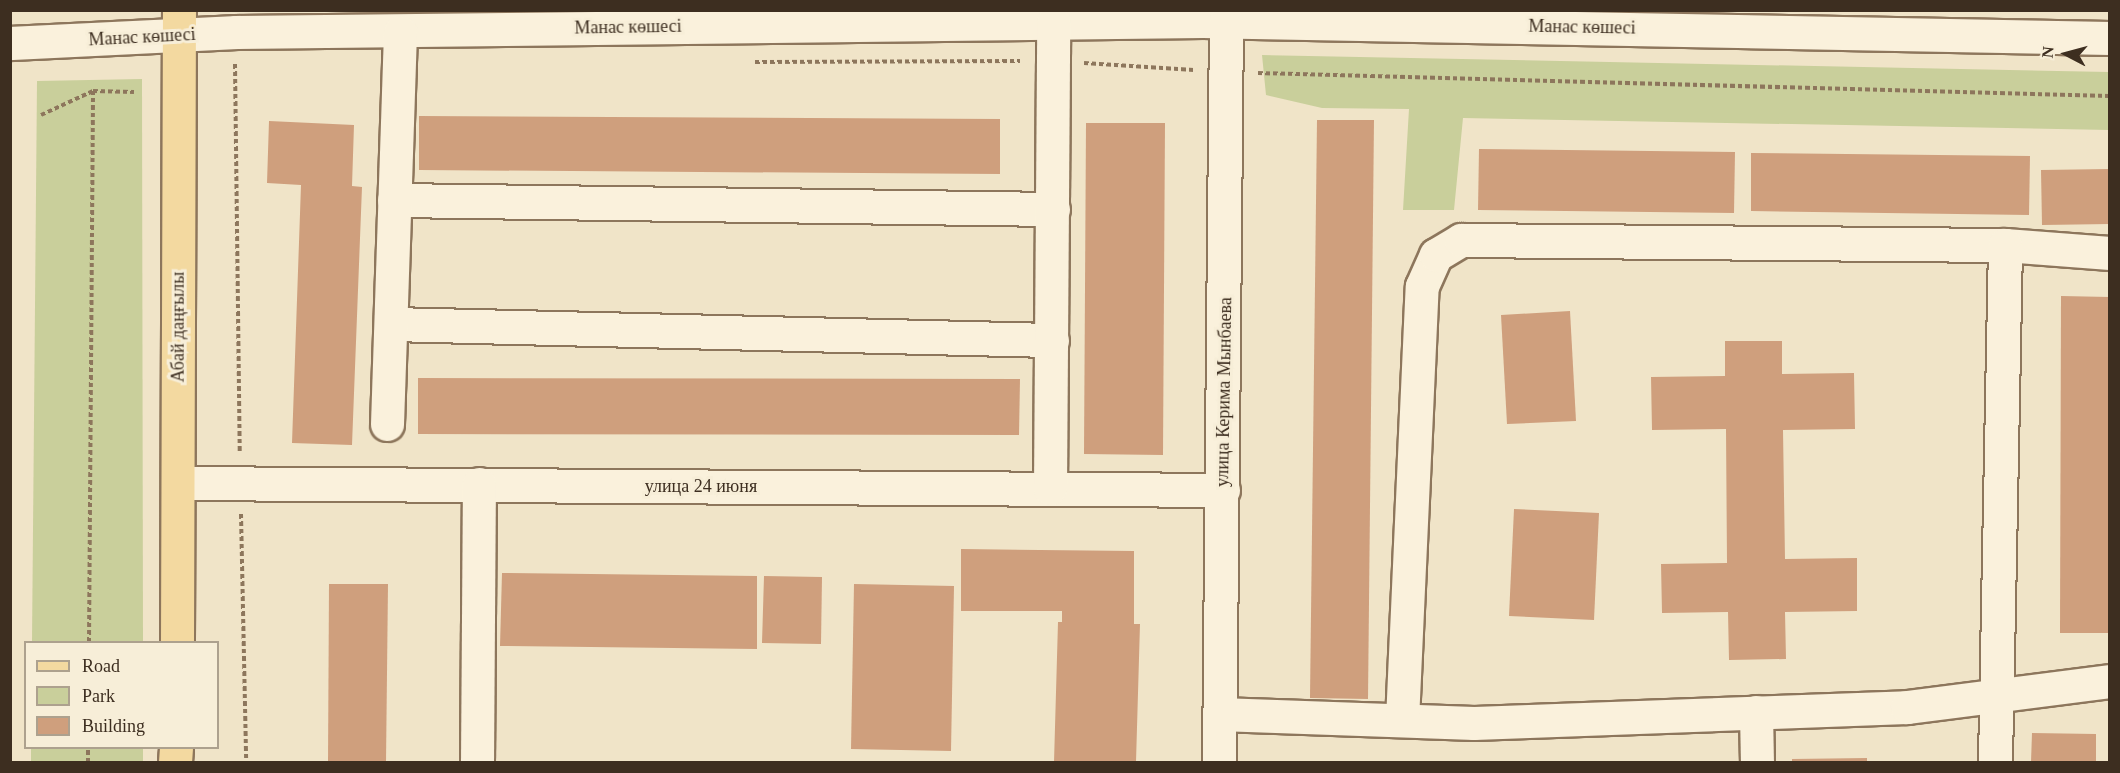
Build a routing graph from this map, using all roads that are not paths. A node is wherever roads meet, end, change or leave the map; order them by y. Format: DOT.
graph roads {
  1 [pos="966,16"];
  2 [pos="1378,17"];
  3 [pos="1211,18"];
  4 [pos="599,19"];
  5 [pos="1609,19"];
  6 [pos="1790,20"];
  7 [pos="1053,22"];
  8 [pos="179,23"];
  9 [pos="400,32"];
  10 [pos="2109,38"];
  11 [pos="10,43"];
  12 [pos="394,200"];
  13 [pos="1053,209"];
  14 [pos="2005,245"];
  15 [pos="2109,253"];
  16 [pos="391,324"];
  17 [pos="1052,340"];
  18 [pos="387,424"];
  19 [pos="178,483"];
  20 [pos="479,484"];
  21 [pos="1050,488"];
  22 [pos="1224,490"];
  23 [pos="177,641"];
  24 [pos="2109,681"];
  25 [pos="1996,694"];
  26 [pos="1756,712"];
  27 [pos="1219,714"];
  28 [pos="1402,720"];
  29 [pos="477,762"];
  30 [pos="1219,762"];
  31 [pos="1757,762"];
  32 [pos="1995,762"];
  1 -- 4 [label="street, Манас көшесі"];
  1 -- 7 [label="street, Манас көшесі"];
  2 -- 3 [label="street, Манас көшесі"];
  2 -- 5 [label="street, Манас көшесі"];
  3 -- 7 [label="street, Манас көшесі"];
  3 -- 22 [label="street, улица Керима Мынбаева"];
  4 -- 9 [label="street, Манас көшесі"];
  5 -- 6 [label="street, Манас көшесі"];
  6 -- 10 [label="street, Манас көшесі"];
  7 -- 13 [label="street"];
  8 -- 9 [label="street, Манас көшесі"];
  8 -- 11 [label="street, Манас көшесі"];
  8 -- 19 [label="main road, Абай даңғылы"];
  9 -- 12 [label="street"];
  12 -- 13 [label="street"];
  12 -- 16 [label="street"];
  13 -- 17 [label="street"];
  14 -- 15 [label="street"];
  14 -- 25 [label="street"];
  14 -- 28 [label="street"];
  16 -- 17 [label="street"];
  16 -- 18 [label="street"];
  17 -- 21 [label="street"];
  19 -- 20 [label="street, улица 24 июня"];
  19 -- 23 [label="main road, Абай даңғылы"];
  20 -- 21 [label="street, улица 24 июня"];
  20 -- 29 [label="street"];
  21 -- 22 [label="street, улица 24 июня"];
  22 -- 27 [label="street, улица Керима Мынбаева"];
  24 -- 25 [label="street"];
  25 -- 26 [label="street"];
  25 -- 32 [label="street"];
  26 -- 28 [label="street"];
  26 -- 31 [label="street"];
  27 -- 28 [label="street"];
  27 -- 30 [label="street, улица Керима Мынбаева"];
}
